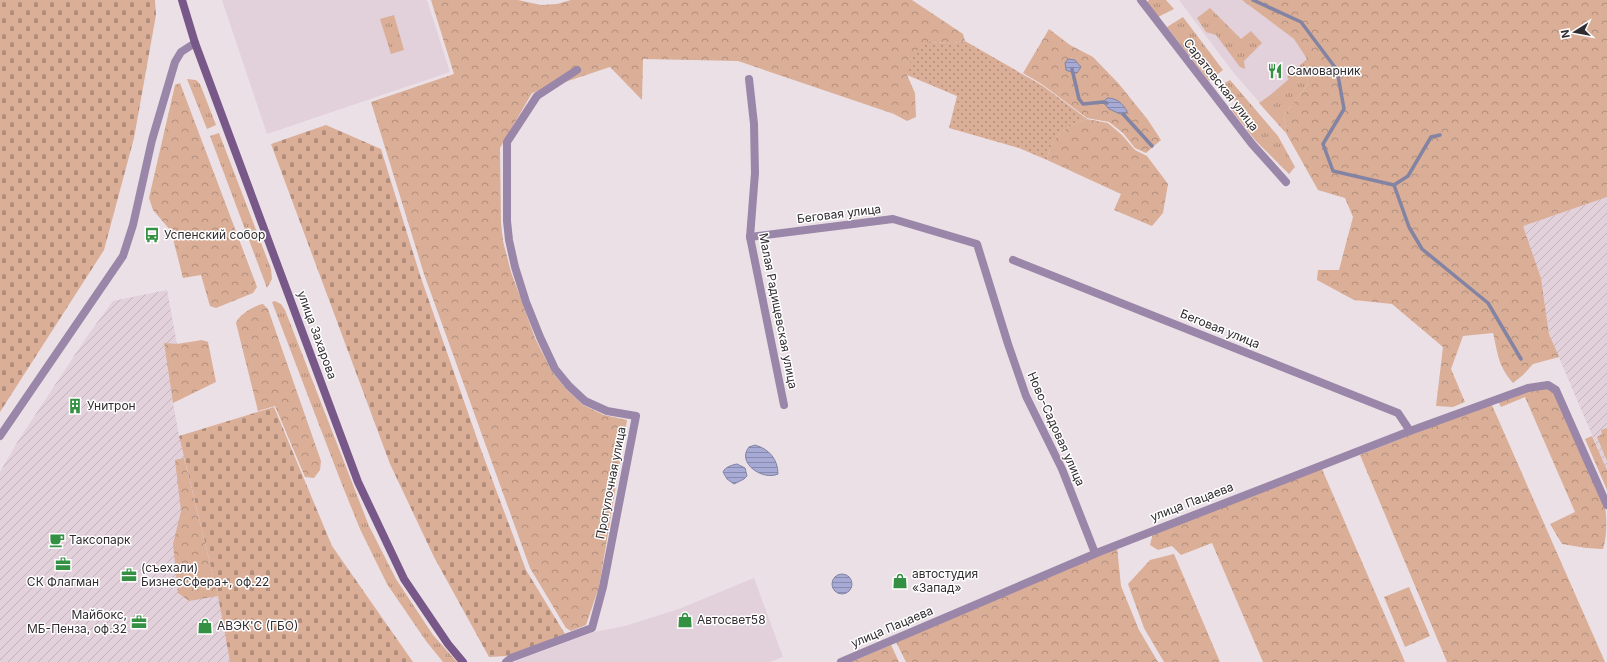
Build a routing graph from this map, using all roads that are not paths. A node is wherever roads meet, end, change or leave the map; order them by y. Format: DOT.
graph roads {
  1 [pos="182,0"];
  2 [pos="1141,0"];
  3 [pos="195,43"];
  4 [pos="577,70"];
  5 [pos="749,79"];
  6 [pos="1286,182"];
  7 [pos="750,237"];
  8 [pos="976,244"];
  9 [pos="1013,260"];
  10 [pos="784,405"];
  11 [pos="1410,431"];
  12 [pos="0,436"];
  13 [pos="1607,505"];
  14 [pos="1095,553"];
  15 [pos="463,662"];
  16 [pos="506,662"];
  17 [pos="841,662"];
  1 -- 3 [label="main road, улица Захарова"];
  2 -- 6 [label="street, Саратовская улица"];
  3 -- 12 [label="street"];
  3 -- 15 [label="main road, улица Захарова"];
  4 -- 16 [label="street, Прогулочная улица"];
  5 -- 7 [label="street, Малая Радищевская улица"];
  7 -- 8 [label="street, Беговая улица"];
  7 -- 10 [label="street, Малая Радищевская улица"];
  8 -- 14 [label="street, Ново-Садовая улица"];
  9 -- 11 [label="street, Беговая улица"];
  11 -- 13 [label="street, улица Пацаева"];
  11 -- 14 [label="street, улица Пацаева"];
  14 -- 17 [label="street, улица Пацаева"];
}
